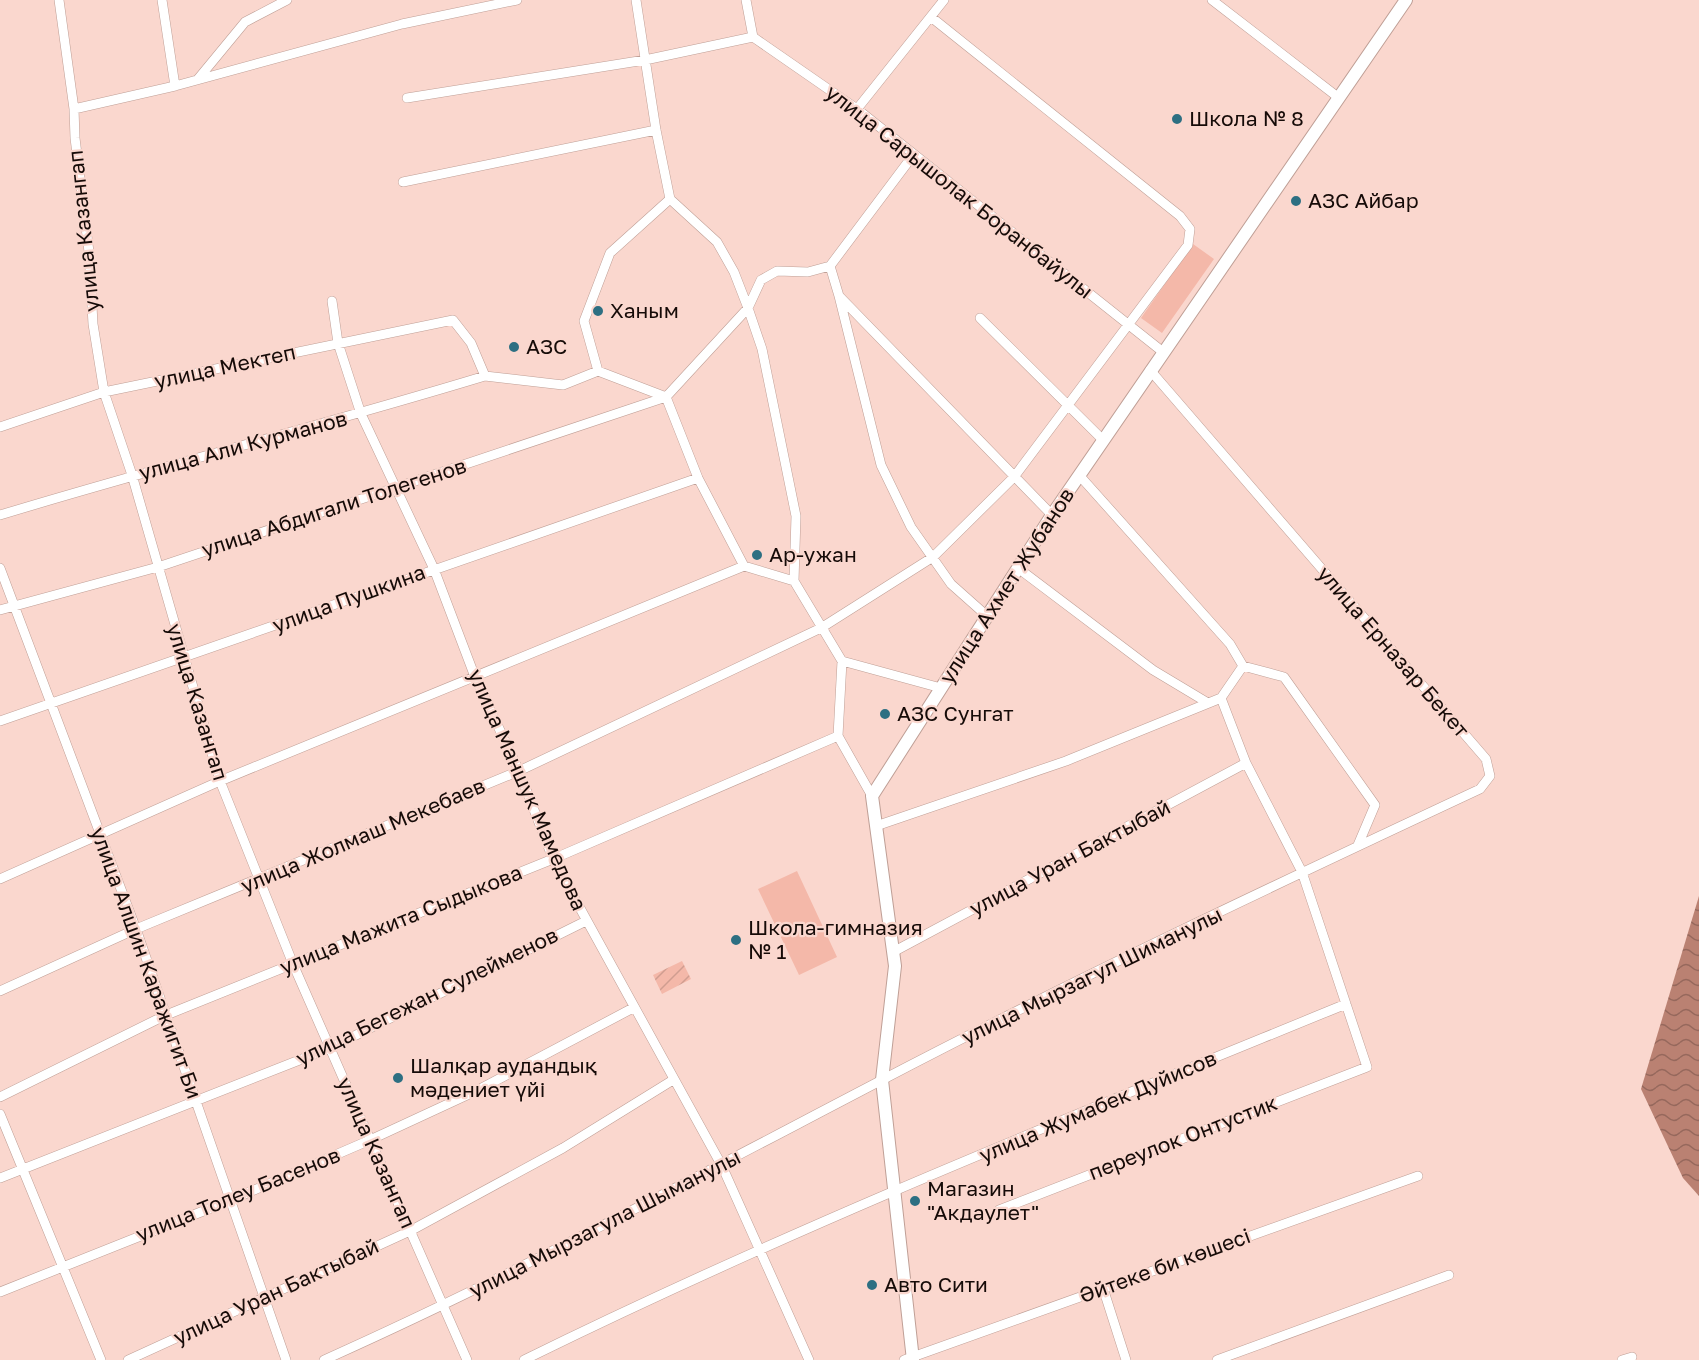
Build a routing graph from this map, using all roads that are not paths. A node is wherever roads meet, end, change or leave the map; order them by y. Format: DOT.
graph roads {
  1 [pos="59,0"];
  2 [pos="162,0"];
  3 [pos="287,0"];
  4 [pos="517,0"];
  5 [pos="636,0"];
  6 [pos="746,0"];
  7 [pos="944,0"];
  8 [pos="1212,0"];
  9 [pos="1406,0"];
  10 [pos="931,16"];
  11 [pos="753,38"];
  12 [pos="645,60"];
  13 [pos="198,80"];
  14 [pos="175,86"];
  15 [pos="407,98"];
  16 [pos="1338,98"];
  17 [pos="74,109"];
  18 [pos="857,109"];
  19 [pos="656,130"];
  20 [pos="914,154"];
  21 [pos="403,182"];
  22 [pos="670,199"];
  23 [pos="830,266"];
  24 [pos="839,296"];
  25 [pos="332,301"];
  26 [pos="748,308"];
  27 [pos="980,318"];
  28 [pos="1127,324"];
  29 [pos="338,344"];
  30 [pos="1163,352"];
  31 [pos="598,370"];
  32 [pos="1150,370"];
  33 [pos="485,376"];
  34 [pos="104,392"];
  35 [pos="666,397"];
  36 [pos="1067,405"];
  37 [pos="361,414"];
  38 [pos="0,427"];
  39 [pos="1103,440"];
  40 [pos="132,475"];
  41 [pos="1079,475"];
  42 [pos="1014,477"];
  43 [pos="698,478"];
  44 [pos="395,488"];
  45 [pos="0,515"];
  46 [pos="1052,515"];
  47 [pos="933,557"];
  48 [pos="744,566"];
  49 [pos="158,567"];
  50 [pos="0,568"];
  51 [pos="1018,568"];
  52 [pos="434,569"];
  53 [pos="794,581"];
  54 [pos="12,605"];
  55 [pos="0,610"];
  56 [pos="987,616"];
  57 [pos="821,628"];
  58 [pos="186,657"];
  59 [pos="842,661"];
  60 [pos="1243,666"];
  61 [pos="475,677"];
  62 [pos="941,688"];
  63 [pos="1221,698"];
  64 [pos="51,702"];
  65 [pos="1208,703"];
  66 [pos="0,721"];
  67 [pos="838,736"];
  68 [pos="1246,763"];
  69 [pos="519,771"];
  70 [pos="220,782"];
  71 [pos="872,796"];
  72 [pos="876,826"];
  73 [pos="101,834"];
  74 [pos="1358,845"];
  75 [pos="553,859"];
  76 [pos="1302,872"];
  77 [pos="0,879"];
  78 [pos="260,879"];
  79 [pos="586,921"];
  80 [pos="136,929"];
  81 [pos="894,952"];
  82 [pos="293,964"];
  83 [pos="0,991"];
  84 [pos="1346,1005"];
  85 [pos="633,1008"];
  86 [pos="164,1016"];
  87 [pos="330,1048"];
  88 [pos="673,1080"];
  89 [pos="882,1080"];
  90 [pos="0,1097"];
  91 [pos="195,1100"];
  92 [pos="0,1114"];
  93 [pos="370,1140"];
  94 [pos="722,1166"];
  95 [pos="22,1167"];
  96 [pos="1418,1176"];
  97 [pos="0,1178"];
  98 [pos="894,1192"];
  99 [pos="231,1200"];
  100 [pos="999,1210"];
  101 [pos="410,1231"];
  102 [pos="760,1249"];
  103 [pos="62,1265"];
  104 [pos="1449,1275"];
  105 [pos="1103,1288"];
  106 [pos="0,1292"];
  107 [pos="265,1298"];
  108 [pos="445,1306"];
  109 [pos="910,1359"];
  110 [pos="101,1360"];
  111 [pos="128,1360"];
  112 [pos="286,1360"];
  113 [pos="324,1360"];
  114 [pos="467,1360"];
  115 [pos="524,1360"];
  116 [pos="809,1360"];
  117 [pos="1126,1360"];
  118 [pos="1217,1360"];
  1 -- 17 [label="street, улица Казангап"];
  2 -- 14 [label="street"];
  3 -- 13 [label="street"];
  4 -- 13 [label="street"];
  5 -- 12 [label="street"];
  6 -- 11 [label="street"];
  7 -- 10 [label="street"];
  8 -- 16 [label="street"];
  9 -- 16 [label="main road, улица Ахмет Жубанов"];
  10 -- 18 [label="street"];
  10 -- 28 [label="street, улица Жолмаш Мекебаев"];
  11 -- 12 [label="street"];
  11 -- 18 [label="street, улица Сарышолак Боранбайулы"];
  12 -- 15 [label="street"];
  12 -- 19 [label="street"];
  13 -- 14 [label="street"];
  14 -- 17 [label="street"];
  16 -- 30 [label="main road, улица Ахмет Жубанов"];
  17 -- 34 [label="street, улица Казангап"];
  18 -- 20 [label="street, улица Сарышолак Боранбайулы"];
  19 -- 21 [label="street"];
  19 -- 22 [label="street"];
  20 -- 23 [label="street"];
  20 -- 28 [label="street, улица Сарышолак Боранбайулы"];
  22 -- 26 [label="street"];
  22 -- 31 [label="street"];
  23 -- 24 [label="street"];
  23 -- 26 [label="street"];
  24 -- 42 [label="street"];
  24 -- 47 [label="street"];
  25 -- 29 [label="street, улица Маншук Мамедова"];
  26 -- 35 [label="street"];
  26 -- 53 [label="street"];
  27 -- 36 [label="street"];
  28 -- 30 [label="street, улица Сарышолак Боранбайулы"];
  28 -- 36 [label="street, улица Жолмаш Мекебаев"];
  29 -- 33 [label="street, улица Мектеп"];
  29 -- 34 [label="street, улица Мектеп"];
  29 -- 37 [label="street, улица Маншук Мамедова"];
  30 -- 32 [label="main road, улица Ахмет Жубанов"];
  31 -- 33 [label="street"];
  31 -- 35 [label="street"];
  32 -- 39 [label="main road, улица Ахмет Жубанов"];
  32 -- 74 [label="street, улица Ерназар Бекет"];
  33 -- 37 [label="street, улица Али Курманов"];
  34 -- 38 [label="street, улица Мектеп"];
  34 -- 40 [label="street, улица Казангап"];
  35 -- 43 [label="street"];
  35 -- 44 [label="street, улица Абдигали Толегенов"];
  36 -- 39 [label="street"];
  36 -- 42 [label="street, улица Жолмаш Мекебаев"];
  37 -- 40 [label="street, улица Али Курманов"];
  37 -- 44 [label="street, улица Маншук Мамедова"];
  39 -- 41 [label="main road, улица Ахмет Жубанов"];
  40 -- 45 [label="street, улица Али Курманов"];
  40 -- 49 [label="street, улица Казангап"];
  41 -- 46 [label="main road, улица Ахмет Жубанов"];
  41 -- 60 [label="street"];
  42 -- 46 [label="street"];
  42 -- 47 [label="street, улица Жолмаш Мекебаев"];
  43 -- 48 [label="street"];
  43 -- 52 [label="street, улица Пушкина"];
  44 -- 49 [label="street, улица Абдигали Толегенов"];
  44 -- 52 [label="street, улица Маншук Мамедова"];
  46 -- 51 [label="main road, улица Ахмет Жубанов"];
  47 -- 56 [label="street"];
  47 -- 57 [label="street, улица Жолмаш Мекебаев"];
  48 -- 53 [label="street"];
  48 -- 61 [label="street"];
  49 -- 54 [label="street, улица Абдигали Толегенов"];
  49 -- 58 [label="street, улица Казангап"];
  50 -- 54 [label="street, улица Алшин Каражигит Би"];
  51 -- 56 [label="main road, улица Ахмет Жубанов"];
  51 -- 65 [label="street"];
  52 -- 58 [label="street, улица Пушкина"];
  52 -- 61 [label="street, улица Маншук Мамедова"];
  53 -- 57 [label="street"];
  54 -- 55 [label="street, улица Абдигали Толегенов"];
  54 -- 64 [label="street, улица Алшин Каражигит Би"];
  56 -- 62 [label="main road, улица Ахмет Жубанов"];
  57 -- 59 [label="street"];
  57 -- 69 [label="street, улица Жолмаш Мекебаев"];
  58 -- 64 [label="street, улица Пушкина"];
  58 -- 70 [label="street, улица Казангап"];
  59 -- 62 [label="street"];
  59 -- 67 [label="street"];
  60 -- 63 [label="street"];
  60 -- 74 [label="street"];
  61 -- 69 [label="street, улица Маншук Мамедова"];
  61 -- 70 [label="street"];
  62 -- 71 [label="main road, улица Ахмет Жубанов"];
  63 -- 65 [label="street"];
  63 -- 68 [label="street"];
  64 -- 66 [label="street, улица Пушкина"];
  64 -- 73 [label="street, улица Алшин Каражигит Би"];
  65 -- 72 [label="street"];
  67 -- 71 [label="street"];
  67 -- 75 [label="street, улица Мажита Сыдыкова"];
  68 -- 76 [label="street"];
  68 -- 81 [label="street, улица Уран Бактыбай"];
  69 -- 75 [label="street, улица Маншук Мамедова"];
  69 -- 78 [label="street, улица Жолмаш Мекебаев"];
  70 -- 73 [label="street"];
  70 -- 78 [label="street, улица Казангап"];
  71 -- 72 [label="main road"];
  72 -- 81 [label="main road"];
  73 -- 77 [label="street"];
  73 -- 80 [label="street, улица Алшин Каражигит Би"];
  74 -- 76 [label="street, улица Ерназар Бекет"];
  75 -- 79 [label="street, улица Маншук Мамедова"];
  75 -- 82 [label="street, улица Мажита Сыдыкова"];
  76 -- 84 [label="street"];
  76 -- 89 [label="street, улица Мырзагул Шиманулы"];
  78 -- 80 [label="street, улица Жолмаш Мекебаев"];
  78 -- 82 [label="street, улица Казангап"];
  79 -- 85 [label="street, улица Маншук Мамедова"];
  79 -- 87 [label="street, улица Бегежан Сулейменов"];
  80 -- 83 [label="street, улица Жолмаш Мекебаев"];
  80 -- 86 [label="street, улица Алшин Каражигит Би"];
  81 -- 89 [label="main road"];
  82 -- 86 [label="street, улица Мажита Сыдыкова"];
  82 -- 87 [label="street, улица Казангап"];
  84 -- 98 [label="street, улица Жумабек Дуйисов"];
  84 -- 100 [label="street, переулок Онтустик"];
  85 -- 88 [label="street, улица Маншук Мамедова"];
  85 -- 93 [label="street, улица Толеу Басенов"];
  86 -- 90 [label="street, улица Мажита Сыдыкова"];
  86 -- 91 [label="street, улица Алшин Каражигит Би"];
  87 -- 91 [label="street, улица Бегежан Сулейменов"];
  87 -- 93 [label="street, улица Казангап"];
  88 -- 94 [label="street, улица Маншук Мамедова"];
  88 -- 101 [label="street, улица Уран Бактыбай"];
  89 -- 94 [label="street, улица Мырзагула Шыманулы"];
  89 -- 98 [label="main road"];
  91 -- 95 [label="street, улица Бегежан Сулейменов"];
  91 -- 99 [label="street, улица Алшин Каражигит Би"];
  92 -- 95 [label="street"];
  93 -- 99 [label="street, улица Толеу Басенов"];
  93 -- 101 [label="street, улица Казангап"];
  94 -- 102 [label="street, улица Маншук Мамедова"];
  94 -- 108 [label="street, улица Мырзагула Шыманулы"];
  95 -- 97 [label="street, улица Бегежан Сулейменов"];
  95 -- 103 [label="street"];
  96 -- 105 [label="street, Әйтеке би көшесі"];
  98 -- 102 [label="street, улица Жумабек Дуйисов"];
  98 -- 109 [label="main road"];
  99 -- 103 [label="street, улица Толеу Басенов"];
  99 -- 107 [label="street, улица Алшин Каражигит Би"];
  101 -- 107 [label="street, улица Уран Бактыбай"];
  101 -- 108 [label="street, улица Казангап"];
  102 -- 115 [label="street, улица Жумабек Дуйисов"];
  102 -- 116 [label="street, улица Маншук Мамедова"];
  103 -- 106 [label="street, улица Толеу Басенов"];
  103 -- 110 [label="street"];
  104 -- 118 [label="street"];
  105 -- 109 [label="street, Әйтеке би көшесі"];
  105 -- 117 [label="street"];
  107 -- 111 [label="street, улица Уран Бактыбай"];
  107 -- 112 [label="street, улица Алшин Каражигит Би"];
  108 -- 113 [label="street, улица Мырзагула Шыманулы"];
  108 -- 114 [label="street, улица Казангап"];
}
